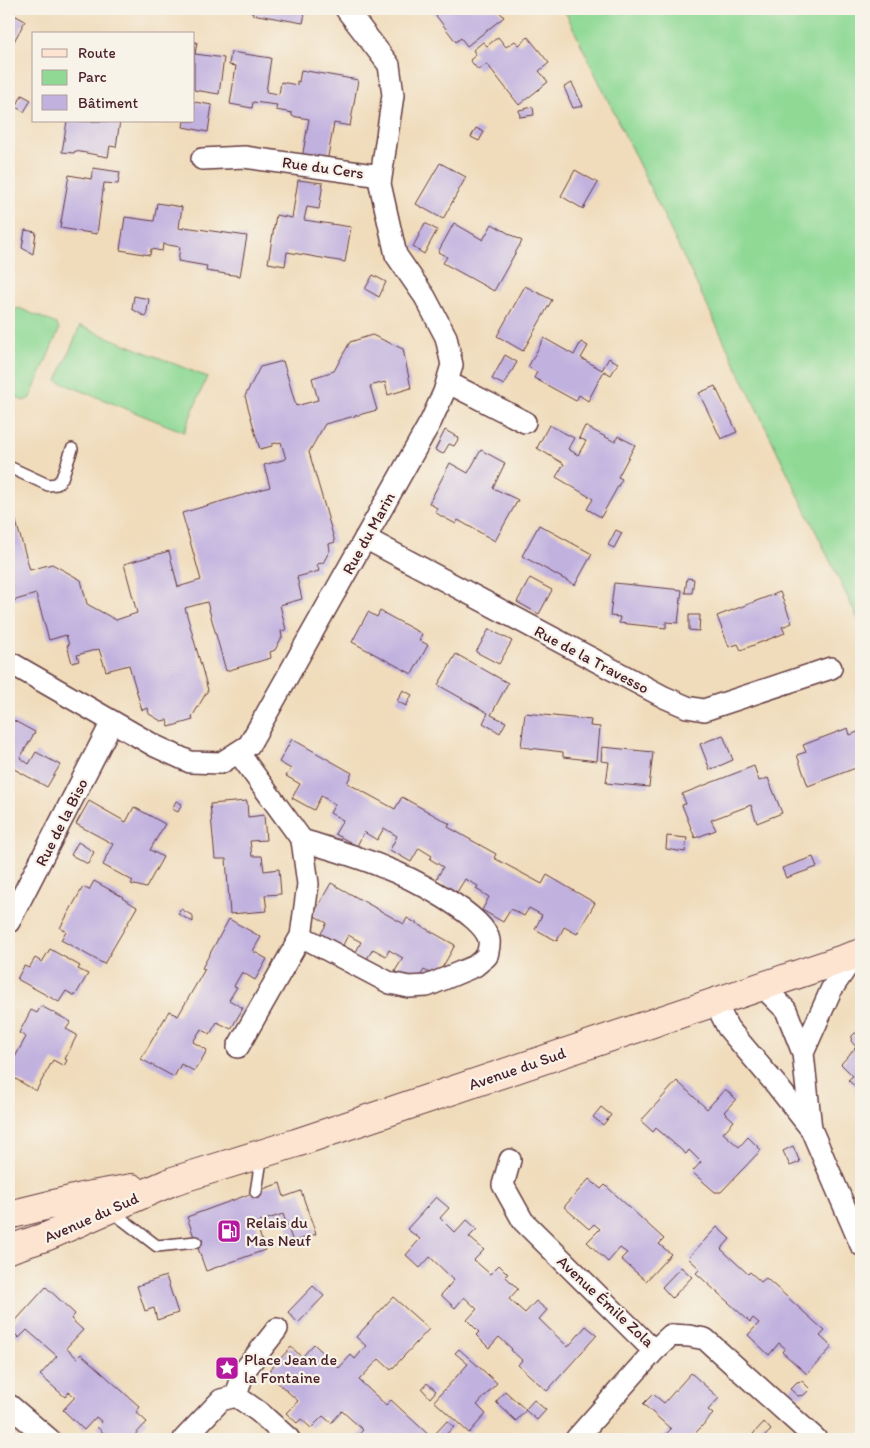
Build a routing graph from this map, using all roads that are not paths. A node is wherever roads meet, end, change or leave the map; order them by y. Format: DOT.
graph roads {
  1 [pos="346,9"];
  2 [pos="202,159"];
  3 [pos="381,176"];
  4 [pos="447,382"];
  5 [pos="525,422"];
  6 [pos="72,449"];
  7 [pos="9,468"];
  8 [pos="365,538"];
  9 [pos="9,662"];
  10 [pos="831,668"];
  11 [pos="112,722"];
  12 [pos="238,752"];
  13 [pos="302,840"];
  14 [pos="9,922"];
  15 [pos="301,936"];
  16 [pos="857,955"];
  17 [pos="762,986"];
  18 [pos="715,1002"];
  19 [pos="238,1047"];
  20 [pos="803,1053"];
  21 [pos="811,1129"];
  22 [pos="262,1153"];
  23 [pos="510,1160"];
  24 [pos="172,1181"];
  25 [pos="256,1192"];
  26 [pos="109,1209"];
  27 [pos="9,1215"];
  28 [pos="196,1242"];
  29 [pos="861,1245"];
  30 [pos="9,1250"];
  31 [pos="277,1329"];
  32 [pos="654,1351"];
  33 [pos="236,1396"];
  34 [pos="9,1405"];
  35 [pos="49,1439"];
  36 [pos="184,1439"];
  37 [pos="289,1439"];
  38 [pos="576,1439"];
  39 [pos="816,1439"];
  1 -- 3 [label="street, Rue du Cers"];
  2 -- 3 [label="street, Rue du Cers"];
  3 -- 4 [label="street, Rue du Marin"];
  4 -- 5 [label="street"];
  4 -- 8 [label="street, Rue du Marin"];
  6 -- 7 [label="lane"];
  8 -- 10 [label="street, Rue de la Travesso"];
  8 -- 12 [label="street, Rue du Marin"];
  9 -- 11 [label="street, Rue du Marin"];
  11 -- 12 [label="street, Rue du Marin"];
  11 -- 14 [label="street, Rue de la Biso"];
  12 -- 13 [label="street"];
  13 -- 15 [label="street"];
  13 -- 15 [label="street"];
  15 -- 19 [label="street"];
  16 -- 17 [label="main road, Avenue du Sud"];
  16 -- 20 [label="street"];
  17 -- 18 [label="main road, Avenue du Sud"];
  17 -- 20 [label="street"];
  18 -- 21 [label="street"];
  18 -- 22 [label="main road, Avenue du Sud"];
  20 -- 21 [label="street"];
  21 -- 29 [label="street"];
  22 -- 24 [label="main road, Avenue du Sud"];
  22 -- 25 [label="lane"];
  23 -- 32 [label="street, Avenue Émile Zola"];
  24 -- 26 [label="main road, Avenue du Sud"];
  24 -- 27 [label="main road, Avenue du Sud"];
  26 -- 28 [label="lane"];
  26 -- 30 [label="main road, Avenue du Sud"];
  31 -- 33 [label="street"];
  32 -- 38 [label="street"];
  32 -- 39 [label="street, Avenue Émile Zola"];
  33 -- 36 [label="street"];
  33 -- 37 [label="street"];
  34 -- 35 [label="street"];
}
